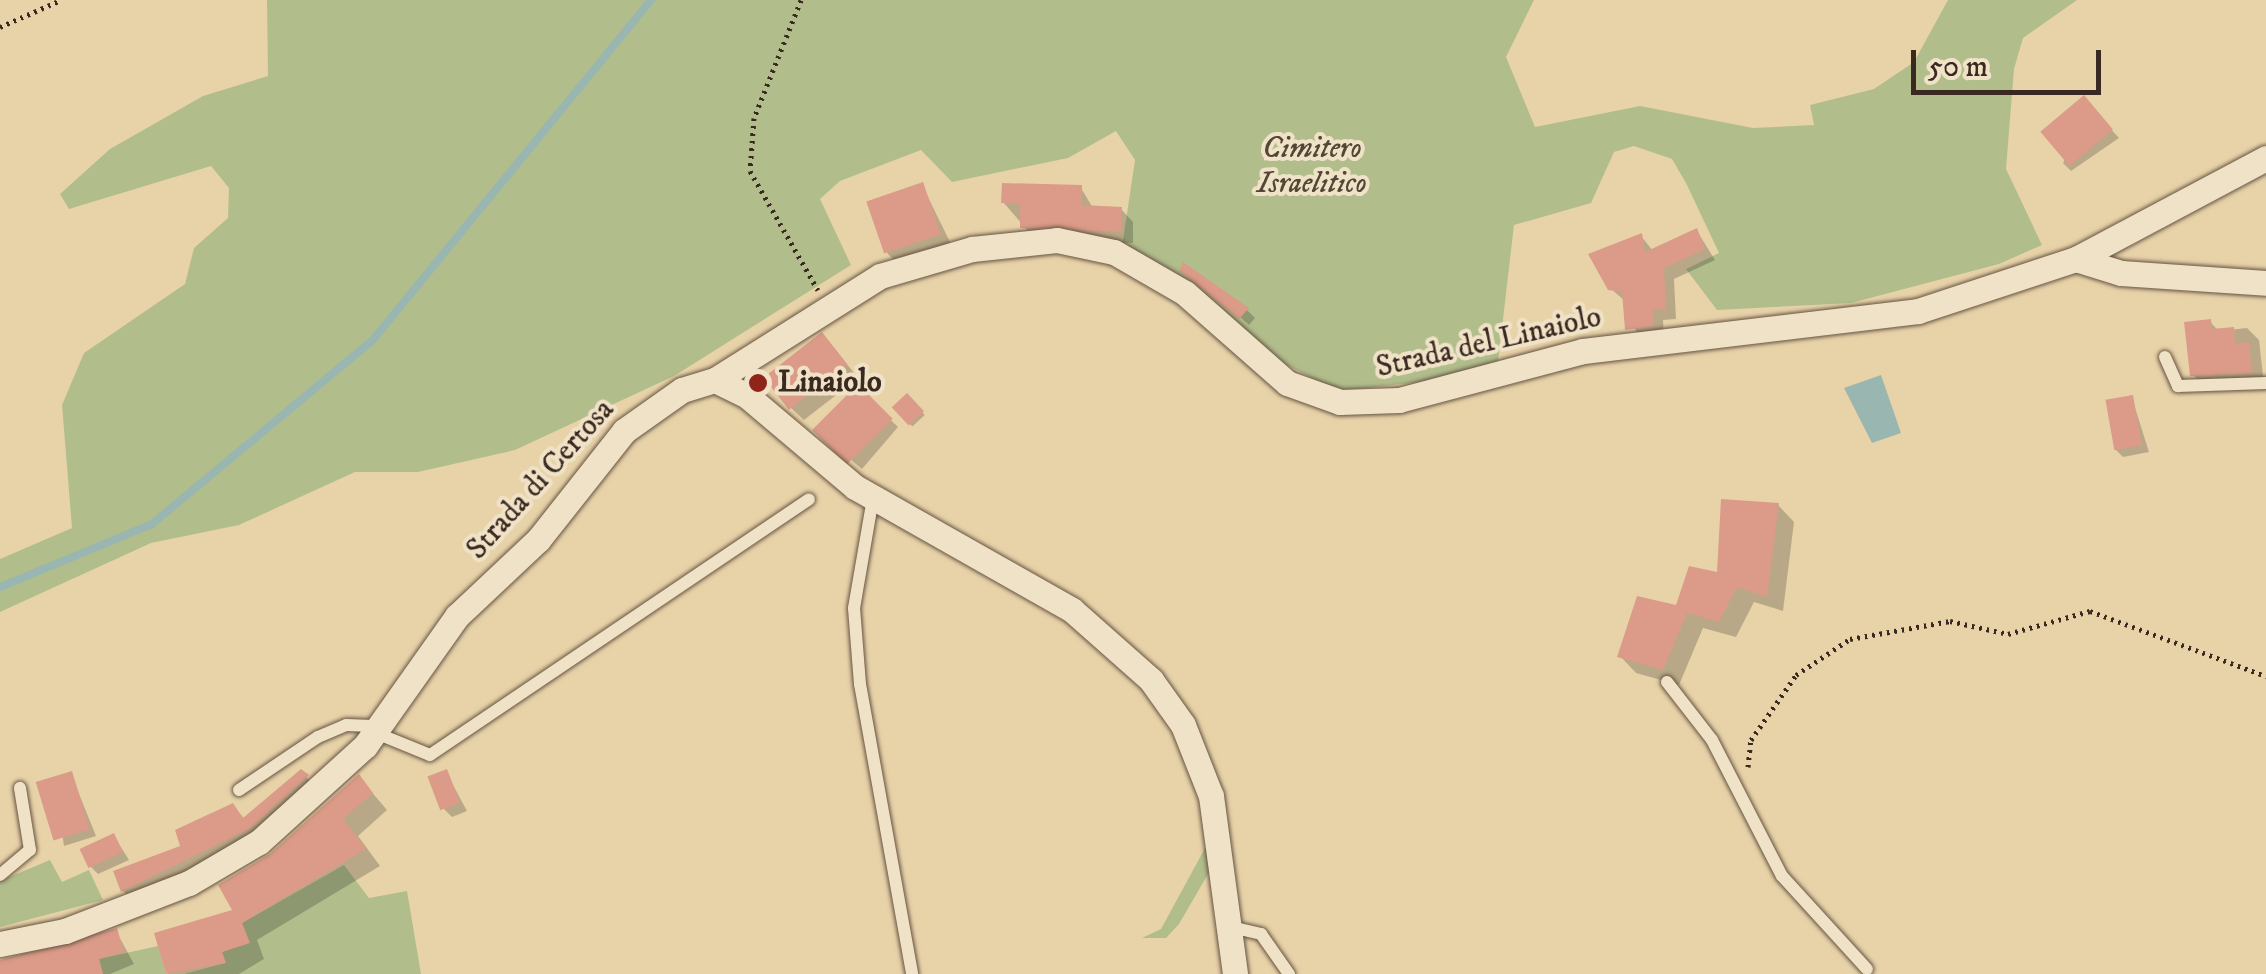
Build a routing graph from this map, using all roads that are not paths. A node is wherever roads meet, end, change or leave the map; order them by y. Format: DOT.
graph roads {
  1 [pos="2266,158"];
  2 [pos="2076,259"];
  3 [pos="2266,283"];
  4 [pos="2165,357"];
  5 [pos="715,380"];
  6 [pos="2266,383"];
  7 [pos="873,498"];
  8 [pos="808,500"];
  9 [pos="1668,682"];
  10 [pos="379,730"];
  11 [pos="20,788"];
  12 [pos="240,790"];
  13 [pos="0,875"];
  14 [pos="1231,927"];
  15 [pos="0,944"];
  16 [pos="1867,969"];
  17 [pos="912,974"];
  18 [pos="1235,974"];
  19 [pos="1289,974"];
  1 -- 2 [label="street, Strada del Linaiolo"];
  2 -- 3 [label="street"];
  2 -- 5 [label="street, Strada del Linaiolo"];
  4 -- 6 [label="lane"];
  5 -- 7 [label="street"];
  5 -- 10 [label="street, Strada di Certosa"];
  7 -- 14 [label="street"];
  7 -- 17 [label="lane"];
  8 -- 10 [label="lane"];
  9 -- 16 [label="lane"];
  10 -- 12 [label="lane"];
  10 -- 15 [label="street, Strada di Certosa"];
  11 -- 13 [label="lane"];
  14 -- 18 [label="street"];
  14 -- 19 [label="lane"];
}
